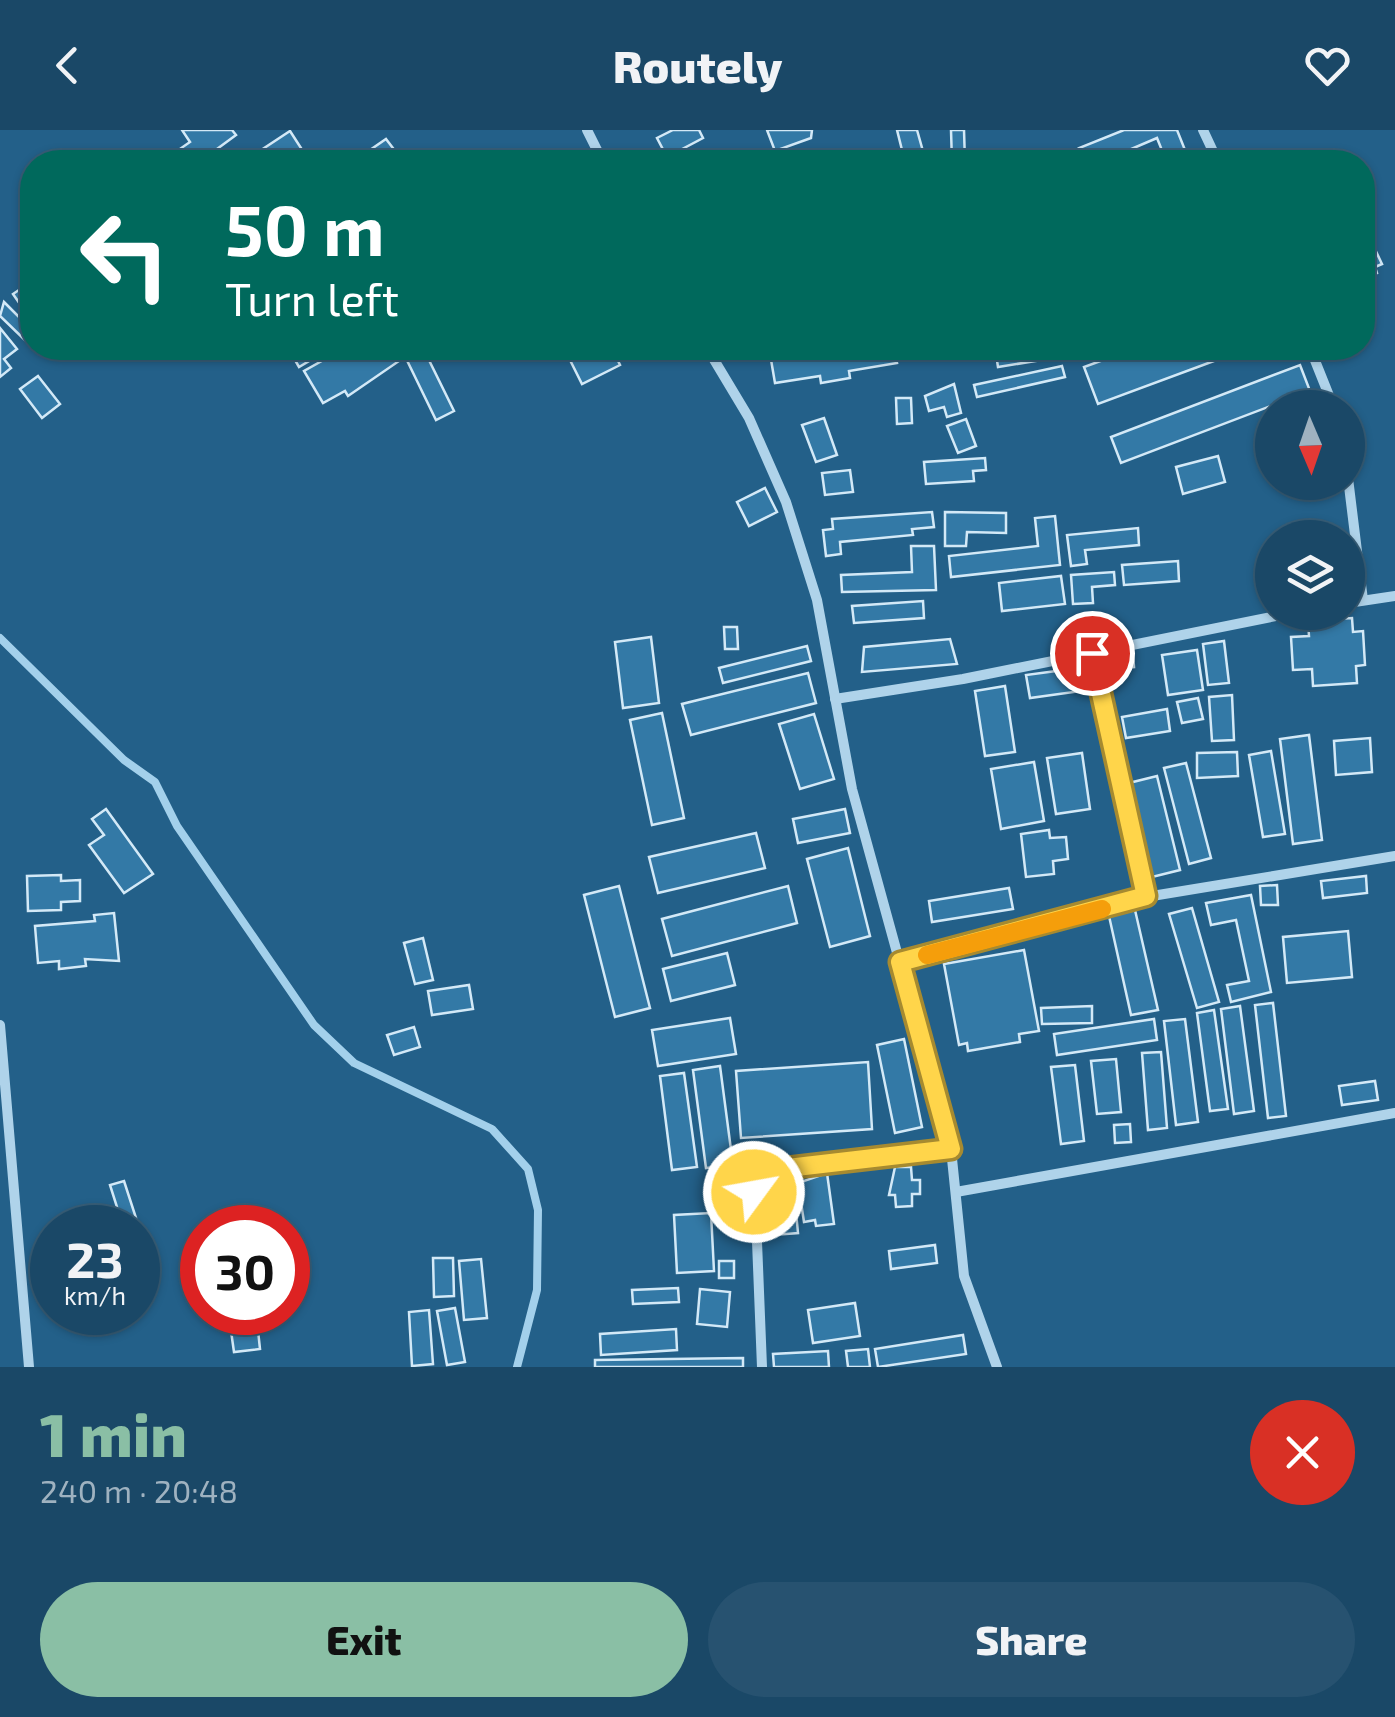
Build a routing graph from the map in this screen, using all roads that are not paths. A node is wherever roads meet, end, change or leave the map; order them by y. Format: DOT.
graph roads {
  1 [pos="714,360"];
  2 [pos="1315,360"];
  3 [pos="1327,390"];
  4 [pos="1395,596"];
  5 [pos="1365,600"];
  6 [pos="1255,620"];
  7 [pos="1092,653"];
  8 [pos="835,700"];
  9 [pos="1395,856"];
  10 [pos="1146,896"];
  11 [pos="900,962"];
  12 [pos="0,1026"];
  13 [pos="1395,1113"];
  14 [pos="951,1149"];
  15 [pos="956,1192"];
  16 [pos="29,1367"];
  17 [pos="762,1367"];
  18 [pos="997,1367"];
  1 -- 8 [label="street"];
  2 -- 3 [label="street"];
  4 -- 5 [label="street"];
  6 -- 7 [label="street"];
  7 -- 8 [label="street"];
  7 -- 10 [label="street"];
  8 -- 11 [label="street"];
  9 -- 10 [label="street"];
  10 -- 11 [label="street"];
  11 -- 14 [label="street"];
  12 -- 16 [label="street"];
  13 -- 15 [label="street"];
  14 -- 15 [label="street"];
  14 -- 17 [label="street"];
  15 -- 18 [label="street"];
}
